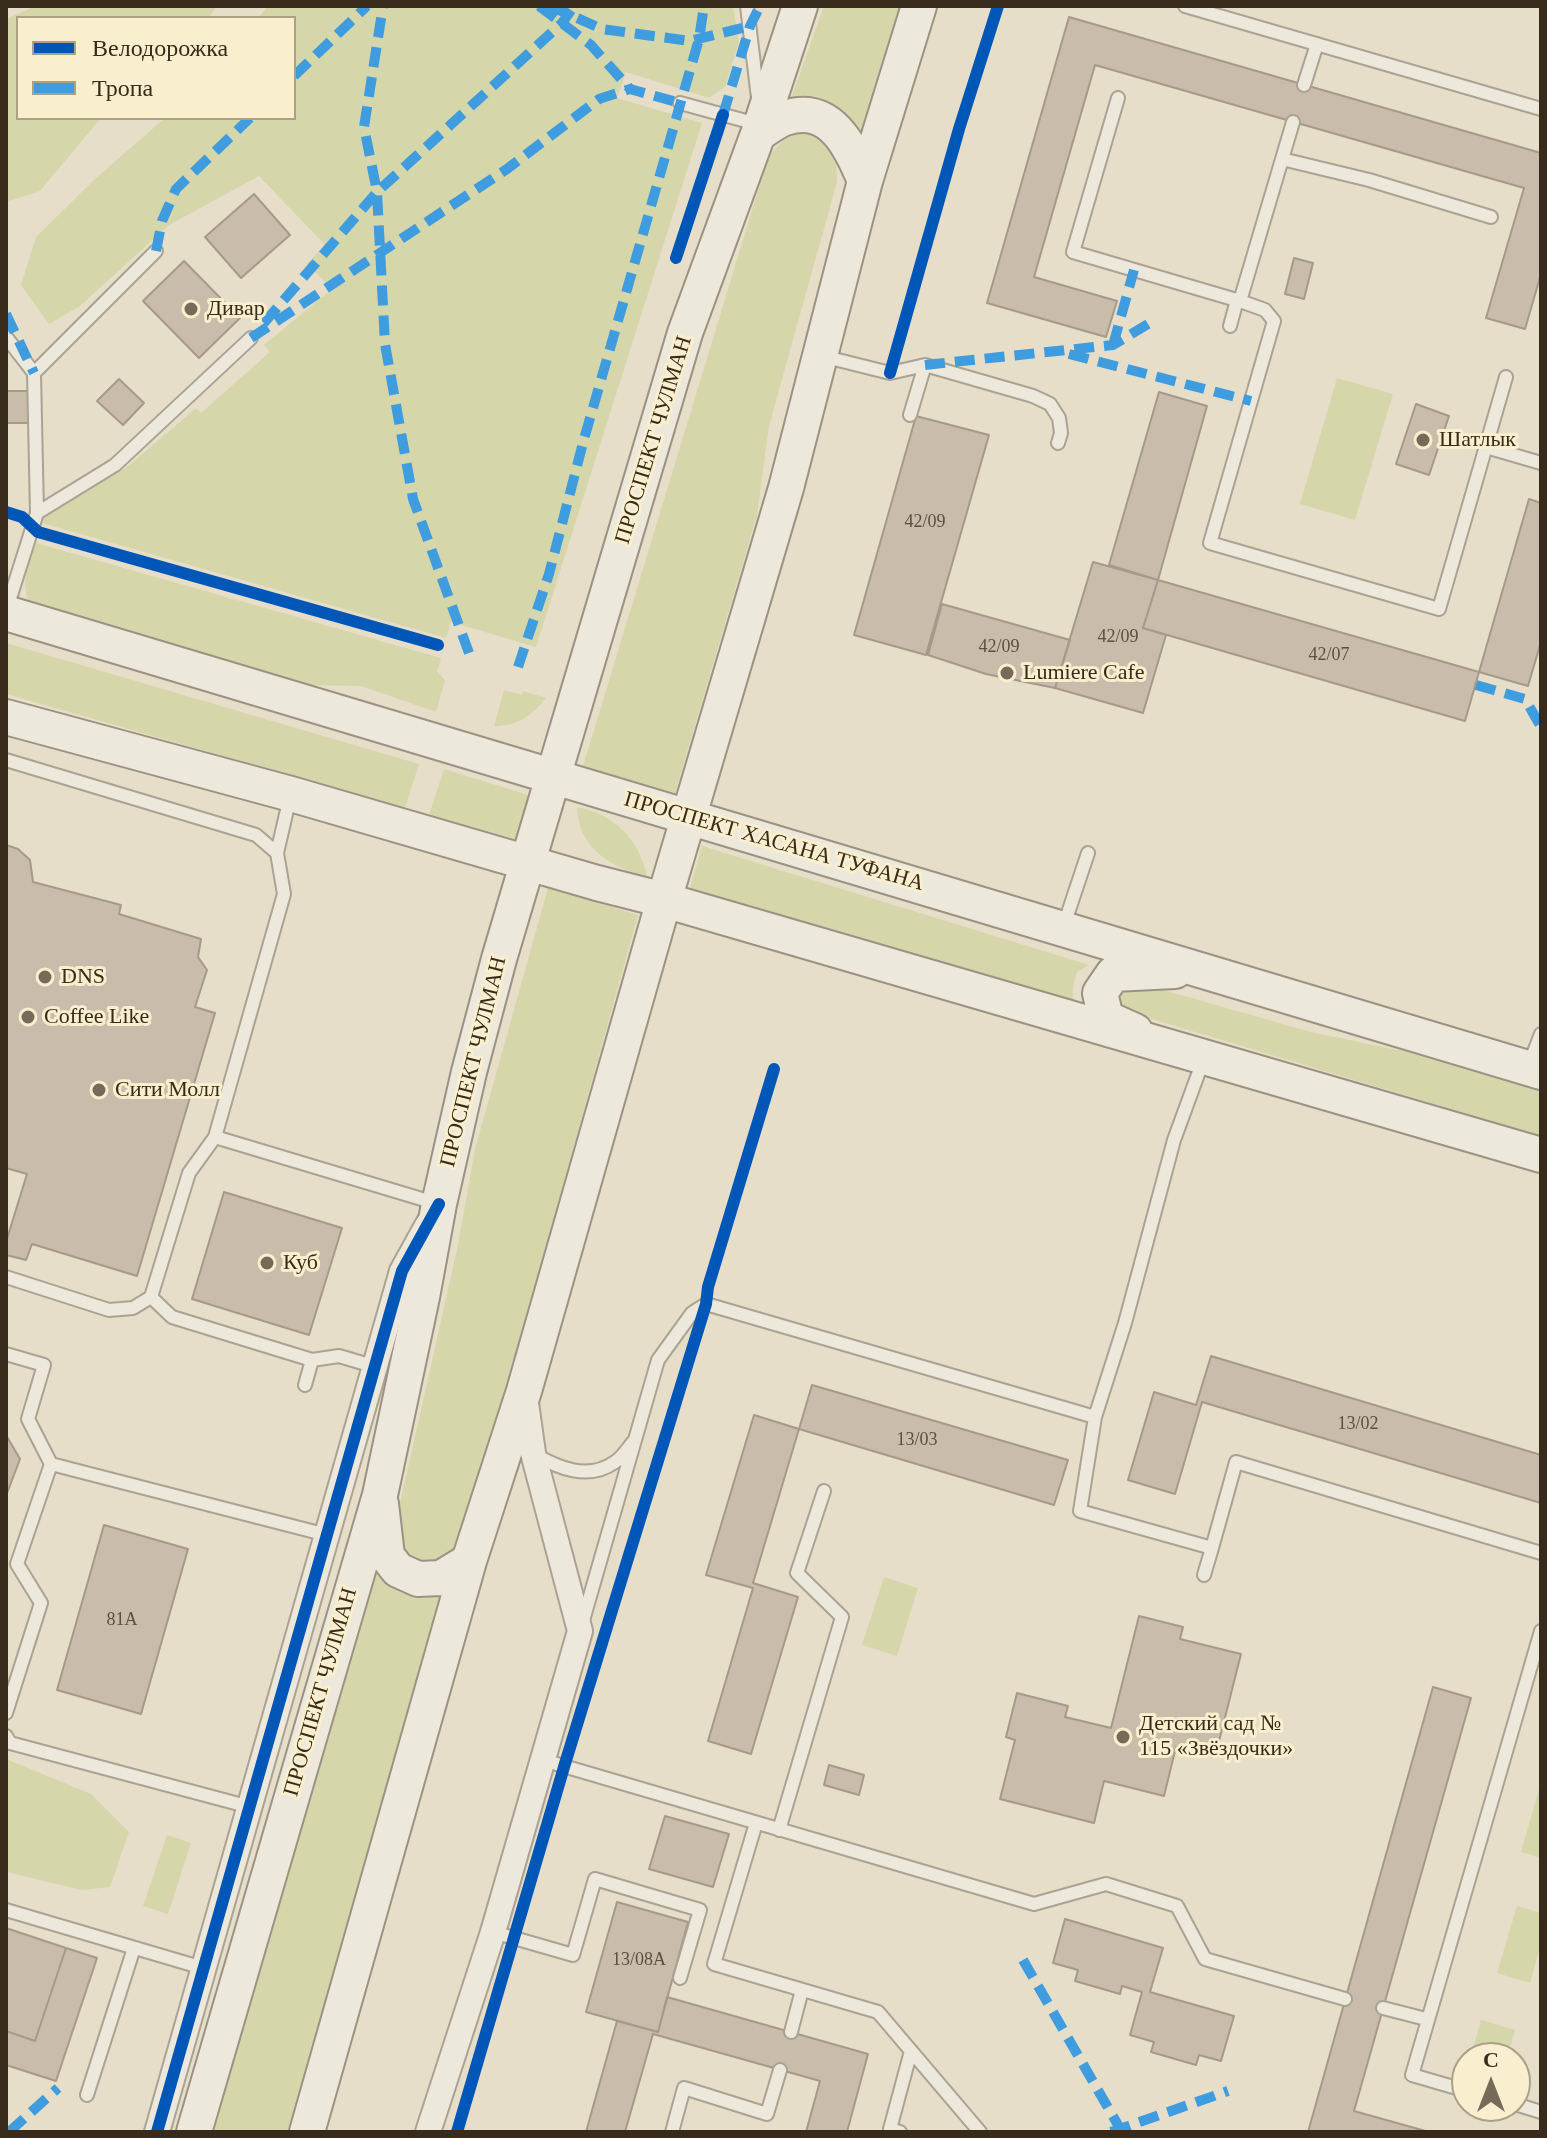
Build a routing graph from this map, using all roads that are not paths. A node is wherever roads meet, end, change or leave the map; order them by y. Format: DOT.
graph roads {
  1 [pos="747,6"];
  2 [pos="800,6"];
  3 [pos="919,6"];
  4 [pos="1185,6"];
  5 [pos="1317,44"];
  6 [pos="1304,85"];
  7 [pos="1118,98"];
  8 [pos="680,103"];
  9 [pos="1541,109"];
  10 [pos="1293,122"];
  11 [pos="759,129"];
  12 [pos="1282,159"];
  13 [pos="865,181"];
  14 [pos="1491,217"];
  15 [pos="156,251"];
  16 [pos="1239,300"];
  17 [pos="1230,326"];
  18 [pos="6,337"];
  19 [pos="251,338"];
  20 [pos="819,355"];
  21 [pos="925,365"];
  22 [pos="34,373"];
  23 [pos="1506,377"];
  24 [pos="910,415"];
  25 [pos="1058,443"];
  26 [pos="1486,447"];
  27 [pos="1541,463"];
  28 [pos="37,513"];
  29 [pos="6,612"];
  30 [pos="6,717"];
  31 [pos="6,760"];
  32 [pos="554,777"];
  33 [pos="291,794"];
  34 [pos="689,816"];
  35 [pos="277,853"];
  36 [pos="1088,853"];
  37 [pos="527,863"];
  38 [pos="664,900"];
  39 [pos="1063,928"];
  40 [pos="1204,969"];
  41 [pos="1541,1034"];
  42 [pos="1191,1054"];
  43 [pos="1535,1070"];
  44 [pos="215,1137"];
  45 [pos="1541,1155"];
  46 [pos="439,1204"];
  47 [pos="6,1277"];
  48 [pos="151,1297"];
  49 [pos="6,1354"];
  50 [pos="312,1360"];
  51 [pos="376,1367"];
  52 [pos="305,1385"];
  53 [pos="524,1391"];
  54 [pos="1095,1417"];
  55 [pos="635,1440"];
  56 [pos="533,1453"];
  57 [pos="51,1464"];
  58 [pos="824,1491"];
  59 [pos="380,1495"];
  60 [pos="327,1535"];
  61 [pos="1212,1548"];
  62 [pos="1541,1553"];
  63 [pos="469,1561"];
  64 [pos="1204,1575"];
  65 [pos="580,1631"];
  66 [pos="1541,1631"];
  67 [pos="6,1713"];
  68 [pos="6,1736"];
  69 [pos="543,1760"];
  70 [pos="250,1807"];
  71 [pos="756,1823"];
  72 [pos="779,1830"];
  73 [pos="6,1910"];
  74 [pos="493,1932"];
  75 [pos="134,1948"];
  76 [pos="203,1968"];
  77 [pos="680,1978"];
  78 [pos="802,1990"];
  79 [pos="1345,1999"];
  80 [pos="1383,2008"];
  81 [pos="1426,2019"];
  82 [pos="791,2032"];
  83 [pos="911,2051"];
  84 [pos="780,2070"];
  85 [pos="1451,2086"];
  86 [pos="87,2095"];
  87 [pos="157,2132"];
  88 [pos="194,2132"];
  89 [pos="307,2132"];
  90 [pos="428,2132"];
  91 [pos="672,2132"];
  92 [pos="900,2132"];
  93 [pos="980,2132"];
  1 -- 11 [label="lane"];
  2 -- 11 [label="main road, ПРОСПЕКТ ЧУЛМАН"];
  3 -- 13 [label="main road"];
  4 -- 5 [label="lane"];
  5 -- 6 [label="lane"];
  5 -- 9 [label="lane"];
  7 -- 16 [label="lane"];
  8 -- 11 [label="lane"];
  10 -- 12 [label="lane"];
  11 -- 13 [label="main road"];
  11 -- 32 [label="main road, ПРОСПЕКТ ЧУЛМАН"];
  12 -- 14 [label="lane"];
  12 -- 16 [label="lane"];
  13 -- 20 [label="main road"];
  15 -- 22 [label="lane"];
  16 -- 17 [label="lane"];
  16 -- 26 [label="lane"];
  18 -- 22 [label="lane"];
  19 -- 28 [label="lane"];
  20 -- 21 [label="lane"];
  20 -- 34 [label="main road"];
  21 -- 24 [label="lane"];
  21 -- 25 [label="lane"];
  22 -- 28 [label="lane"];
  23 -- 26 [label="lane"];
  26 -- 27 [label="lane"];
  28 -- 29 [label="lane"];
  29 -- 32 [label="main road, ПРОСПЕКТ ХАСАНА ТУФАНА"];
  30 -- 33 [label="main road"];
  31 -- 35 [label="lane"];
  32 -- 34 [label="main road, ПРОСПЕКТ ХАСАНА ТУФАНА"];
  32 -- 37 [label="main road, ПРОСПЕКТ ЧУЛМАН"];
  33 -- 35 [label="lane"];
  33 -- 37 [label="main road"];
  34 -- 38 [label="main road"];
  34 -- 39 [label="main road, ПРОСПЕКТ ХАСАНА ТУФАНА"];
  35 -- 44 [label="lane"];
  36 -- 39 [label="lane"];
  37 -- 38 [label="main road"];
  37 -- 46 [label="main road, ПРОСПЕКТ ЧУЛМАН"];
  38 -- 42 [label="main road"];
  38 -- 53 [label="main road"];
  39 -- 40 [label="main road, ПРОСПЕКТ ХАСАНА ТУФАНА"];
  40 -- 42 [label="main road"];
  40 -- 43 [label="main road, ПРОСПЕКТ ХАСАНА ТУФАНА"];
  41 -- 43 [label="lane"];
  42 -- 45 [label="main road"];
  42 -- 54 [label="lane"];
  44 -- 46 [label="lane"];
  44 -- 48 [label="lane"];
  46 -- 51 [label="street"];
  46 -- 59 [label="main road, ПРОСПЕКТ ЧУЛМАН"];
  47 -- 48 [label="lane"];
  48 -- 50 [label="lane"];
  49 -- 57 [label="lane"];
  50 -- 51 [label="lane"];
  50 -- 52 [label="lane"];
  51 -- 60 [label="street"];
  53 -- 56 [label="street"];
  53 -- 63 [label="main road"];
  54 -- 55 [label="lane"];
  54 -- 61 [label="lane"];
  55 -- 56 [label="lane"];
  55 -- 65 [label="lane"];
  56 -- 65 [label="street"];
  57 -- 60 [label="lane"];
  57 -- 67 [label="lane"];
  58 -- 72 [label="lane"];
  59 -- 63 [label="main road"];
  59 -- 88 [label="main road, ПРОСПЕКТ ЧУЛМАН"];
  60 -- 70 [label="street"];
  61 -- 62 [label="lane"];
  61 -- 64 [label="lane"];
  63 -- 89 [label="main road"];
  65 -- 69 [label="street"];
  66 -- 81 [label="lane"];
  68 -- 70 [label="lane"];
  69 -- 71 [label="lane"];
  69 -- 74 [label="street"];
  70 -- 76 [label="street"];
  71 -- 72 [label="lane"];
  71 -- 78 [label="lane"];
  72 -- 79 [label="lane"];
  73 -- 75 [label="lane"];
  74 -- 77 [label="lane"];
  74 -- 90 [label="street"];
  75 -- 76 [label="lane"];
  75 -- 86 [label="lane"];
  76 -- 87 [label="street"];
  78 -- 82 [label="lane"];
  78 -- 83 [label="lane"];
  80 -- 81 [label="lane"];
  81 -- 85 [label="lane"];
  83 -- 92 [label="lane"];
  83 -- 93 [label="lane"];
  84 -- 91 [label="lane"];
}
